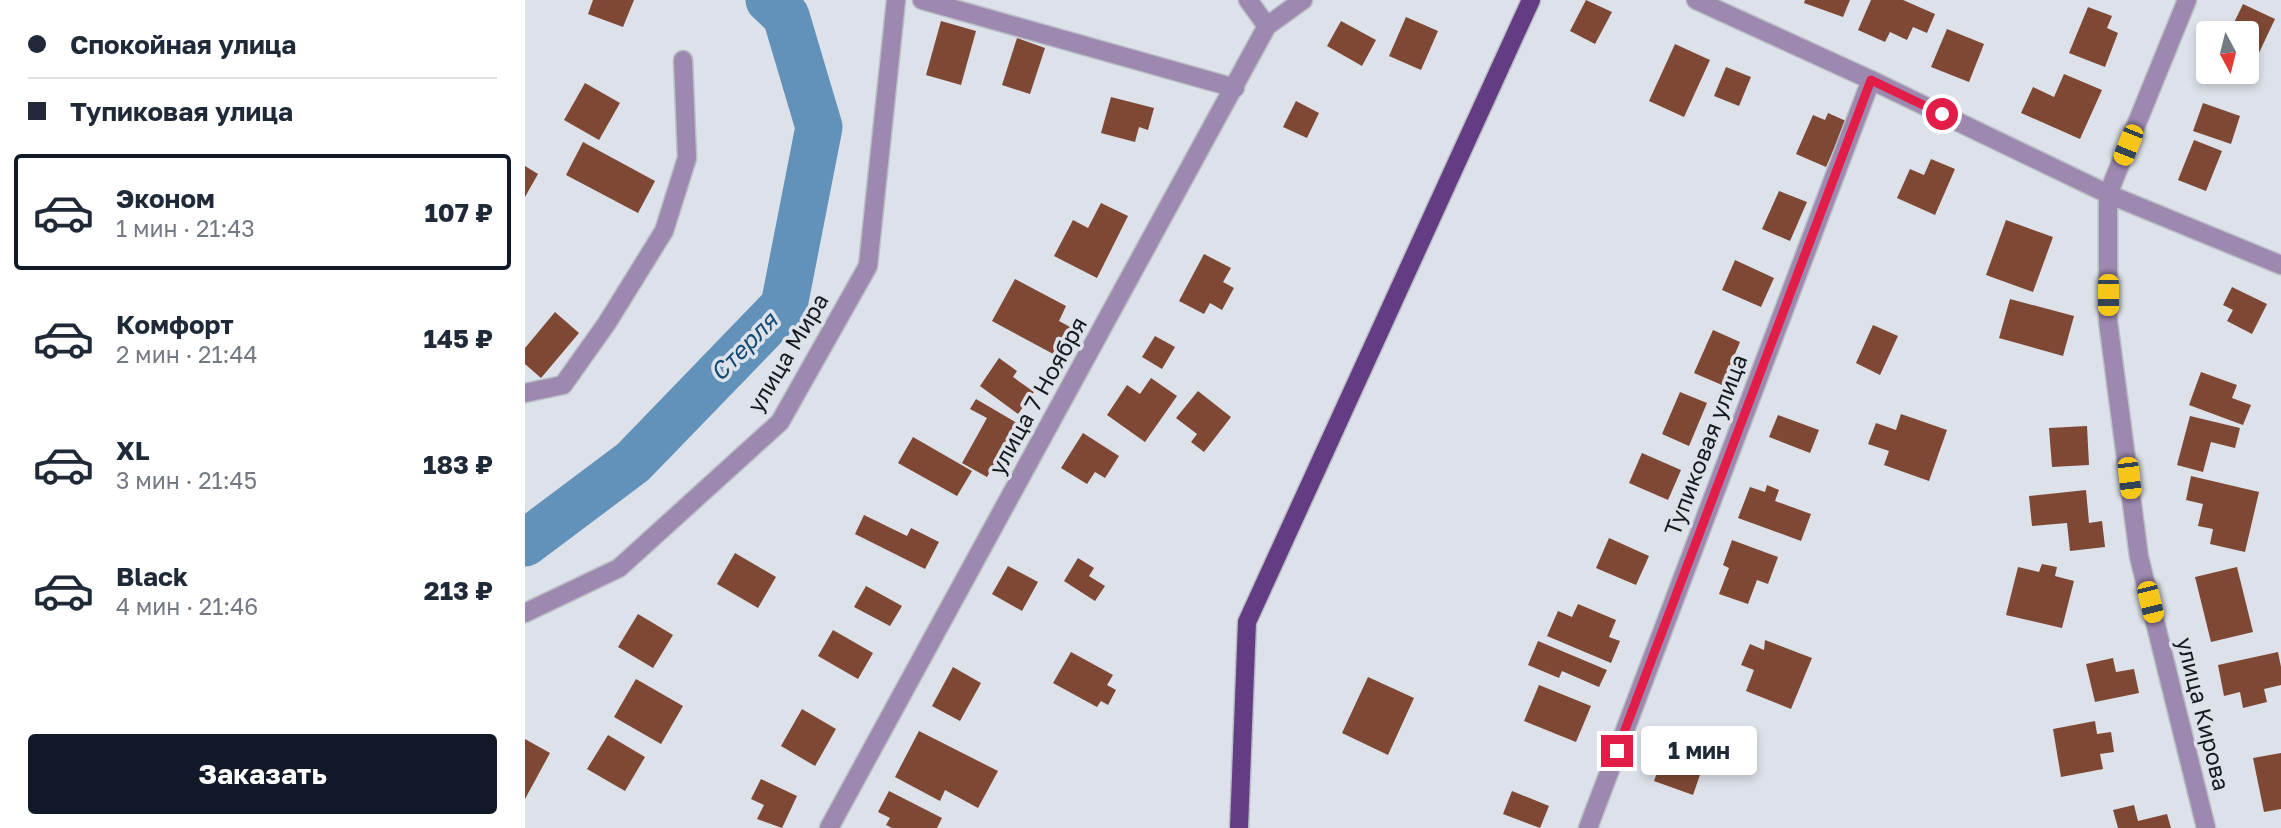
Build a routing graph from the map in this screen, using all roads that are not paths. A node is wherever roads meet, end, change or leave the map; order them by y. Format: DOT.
graph roads {
  1 [pos="896,0"];
  2 [pos="922,0"];
  3 [pos="1248,0"];
  4 [pos="1303,0"];
  5 [pos="1531,0"];
  6 [pos="1696,0"];
  7 [pos="2187,0"];
  8 [pos="1267,26"];
  9 [pos="683,60"];
  10 [pos="1871,80"];
  11 [pos="1235,88"];
  12 [pos="2108,194"];
  13 [pos="2281,265"];
  14 [pos="525,393"];
  15 [pos="525,613"];
  16 [pos="828,828"];
  17 [pos="1239,828"];
  18 [pos="1588,828"];
  19 [pos="2206,828"];
  1 -- 15 [label="street, улица Мира"];
  2 -- 11 [label="street"];
  3 -- 8 [label="street"];
  4 -- 8 [label="street, улица 7 Ноября"];
  5 -- 17 [label="main road"];
  6 -- 10 [label="street"];
  7 -- 12 [label="street, улица Кирова"];
  8 -- 11 [label="street, улица 7 Ноября"];
  9 -- 14 [label="street"];
  10 -- 12 [label="street"];
  10 -- 18 [label="street, Тупиковая улица"];
  11 -- 16 [label="street, улица 7 Ноября"];
  12 -- 13 [label="street"];
  12 -- 19 [label="street, улица Кирова"];
}
